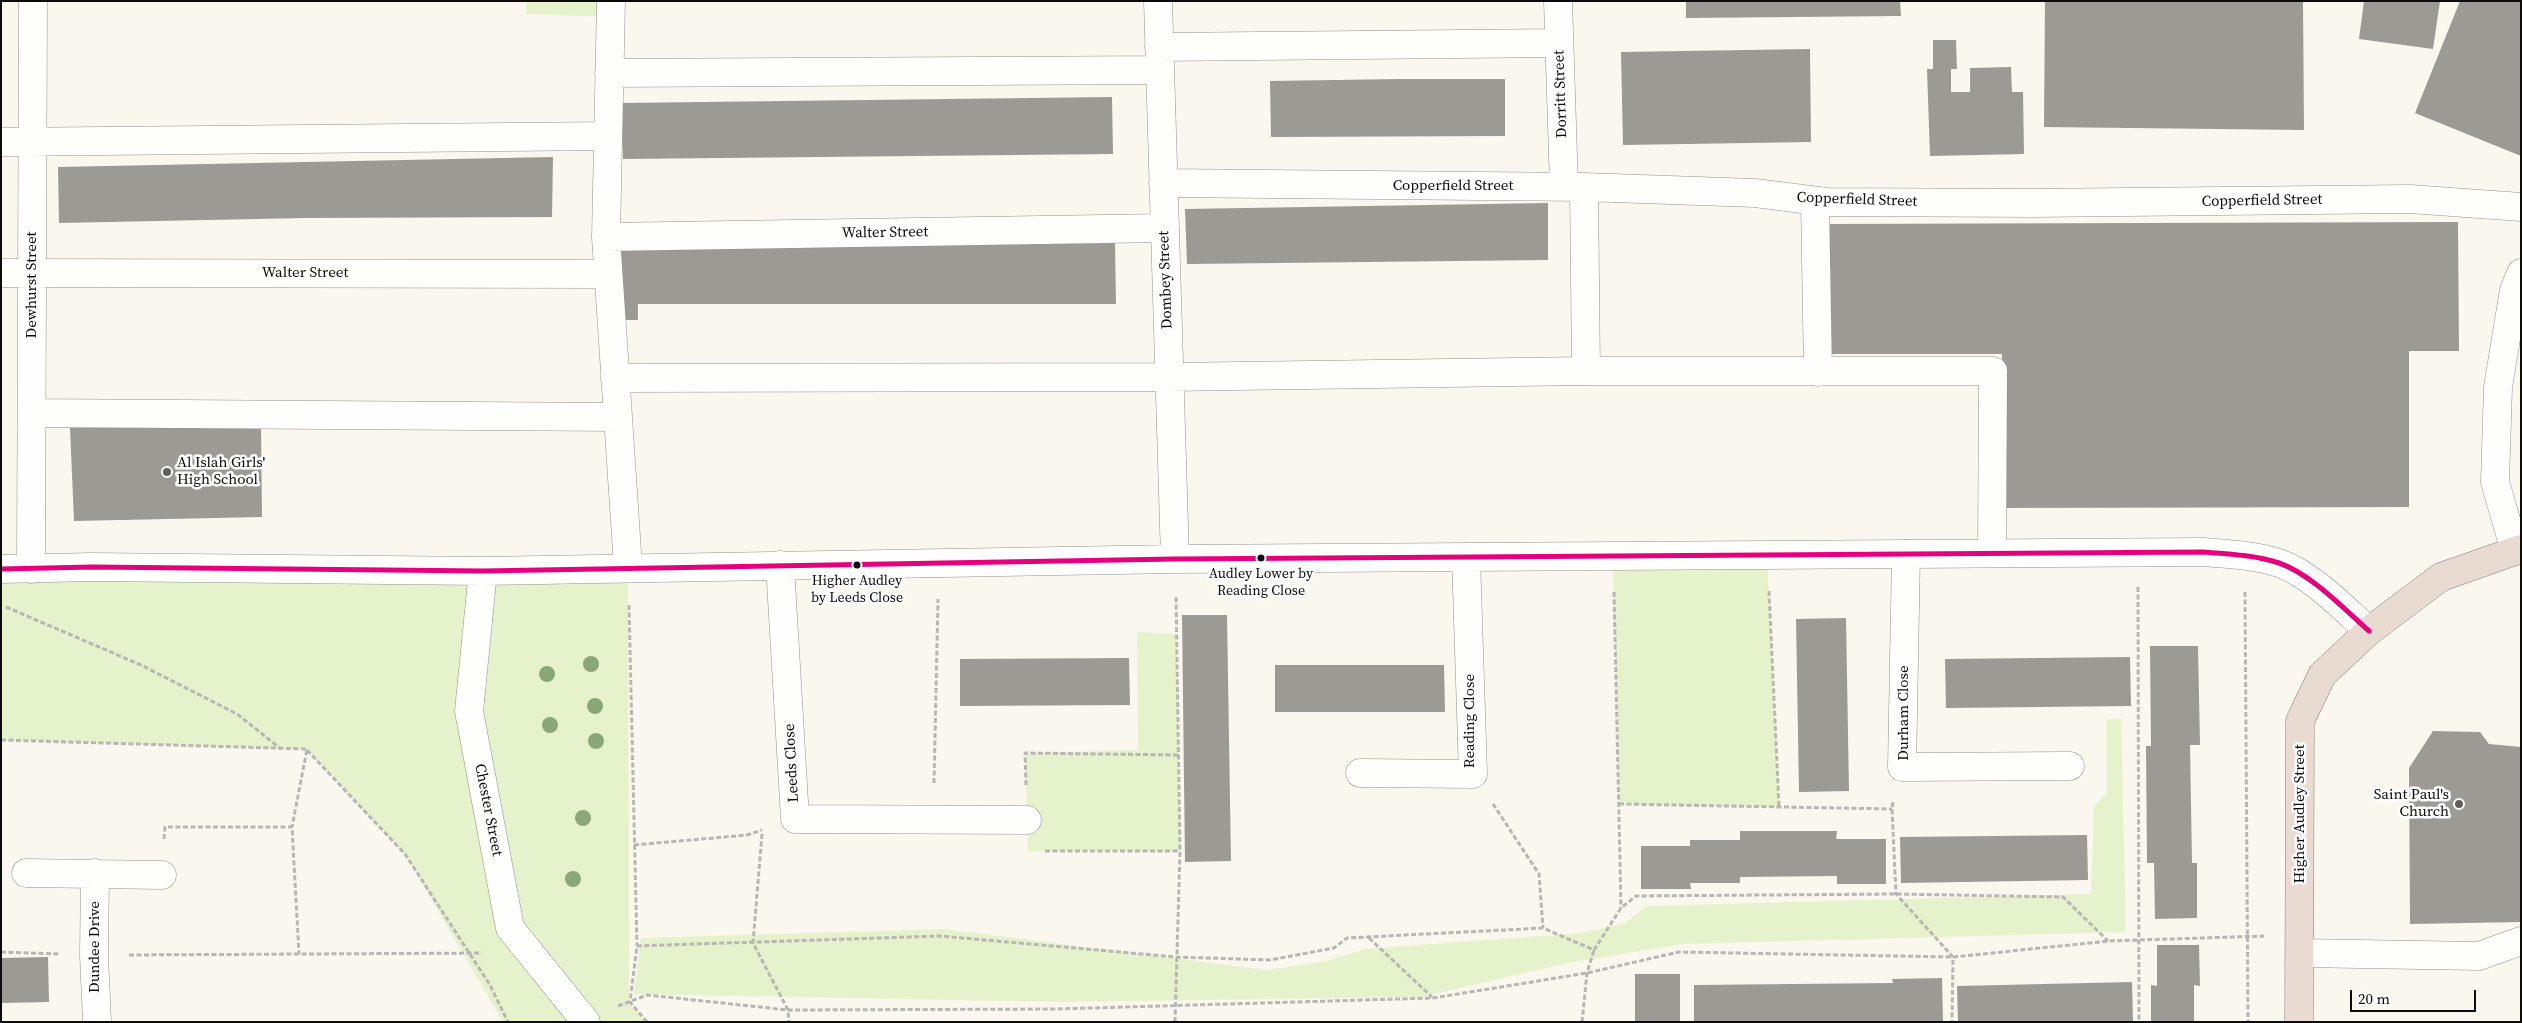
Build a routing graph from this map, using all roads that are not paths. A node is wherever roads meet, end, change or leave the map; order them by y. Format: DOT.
graph roads {
  1 [pos="33,1"];
  2 [pos="611,1"];
  3 [pos="1158,1"];
  4 [pos="1558,1"];
  5 [pos="1559,43"];
  6 [pos="1160,59"];
  7 [pos="610,73"];
  8 [pos="608,136"];
  9 [pos="1,142"];
  10 [pos="32,142"];
  11 [pos="1163,183"];
  12 [pos="1574,187"];
  13 [pos="1816,202"];
  14 [pos="2521,207"];
  15 [pos="1165,228"];
  16 [pos="606,237"];
  17 [pos="2521,272"];
  18 [pos="1,273"];
  19 [pos="32,273"];
  20 [pos="608,274"];
  21 [pos="1586,371"];
  22 [pos="1818,372"];
  23 [pos="1169,376"];
  24 [pos="615,378"];
  25 [pos="32,413"];
  26 [pos="618,417"];
  27 [pos="2518,550"];
  28 [pos="1992,552"];
  29 [pos="1906,554"];
  30 [pos="1466,557"];
  31 [pos="1174,559"];
  32 [pos="780,565"];
  33 [pos="628,567"];
  34 [pos="1,569"];
  35 [pos="31,569"];
  36 [pos="483,571"];
  37 [pos="2369,631"];
  38 [pos="2070,766"];
  39 [pos="1360,773"];
  40 [pos="1027,820"];
  41 [pos="26,873"];
  42 [pos="95,873"];
  43 [pos="162,875"];
  44 [pos="2521,941"];
  45 [pos="2299,944"];
  46 [pos="585,1021"];
  47 [pos="96,1022"];
  48 [pos="2299,1022"];
  1 -- 10 [label="street, Dewhurst Street"];
  2 -- 7 [label="street"];
  3 -- 6 [label="street, Dombey Street"];
  4 -- 5 [label="street, Dorritt Street"];
  5 -- 6 [label="street"];
  5 -- 12 [label="street, Dorritt Street"];
  6 -- 7 [label="street"];
  6 -- 11 [label="street, Dombey Street"];
  7 -- 8 [label="street"];
  8 -- 10 [label="street"];
  8 -- 16 [label="street"];
  9 -- 10 [label="street"];
  10 -- 19 [label="street, Dewhurst Street"];
  11 -- 12 [label="street, Copperfield Street"];
  11 -- 15 [label="street, Dombey Street"];
  12 -- 13 [label="street, Copperfield Street"];
  12 -- 21 [label="street, Dorritt Street"];
  13 -- 14 [label="street, Copperfield Street"];
  13 -- 22 [label="street"];
  15 -- 16 [label="street, Walter Street"];
  15 -- 23 [label="street, Dombey Street"];
  16 -- 20 [label="street"];
  17 -- 27 [label="street"];
  18 -- 19 [label="street, Walter Street"];
  19 -- 20 [label="street, Walter Street"];
  19 -- 25 [label="street, Dewhurst Street"];
  20 -- 24 [label="street"];
  21 -- 22 [label="street"];
  21 -- 23 [label="street"];
  22 -- 28 [label="street"];
  23 -- 24 [label="street"];
  23 -- 31 [label="street, Dombey Street"];
  24 -- 26 [label="street"];
  25 -- 26 [label="street"];
  25 -- 35 [label="street, Dewhurst Street"];
  26 -- 33 [label="street"];
  27 -- 37 [label="highway, Higher Audley Street"];
  28 -- 29 [label="street"];
  28 -- 37 [label="street"];
  29 -- 30 [label="street"];
  29 -- 38 [label="street, Durham Close"];
  30 -- 31 [label="street"];
  30 -- 39 [label="street, Reading Close"];
  31 -- 32 [label="street"];
  32 -- 33 [label="street"];
  32 -- 40 [label="street, Leeds Close"];
  33 -- 36 [label="street"];
  34 -- 35 [label="street"];
  35 -- 36 [label="street"];
  36 -- 46 [label="street, Chester Street"];
  37 -- 45 [label="highway, Higher Audley Street"];
  41 -- 42 [label="street"];
  42 -- 43 [label="street"];
  42 -- 47 [label="street, Dundee Drive"];
  44 -- 45 [label="street"];
  45 -- 48 [label="highway, Higher Audley Street"];
}
